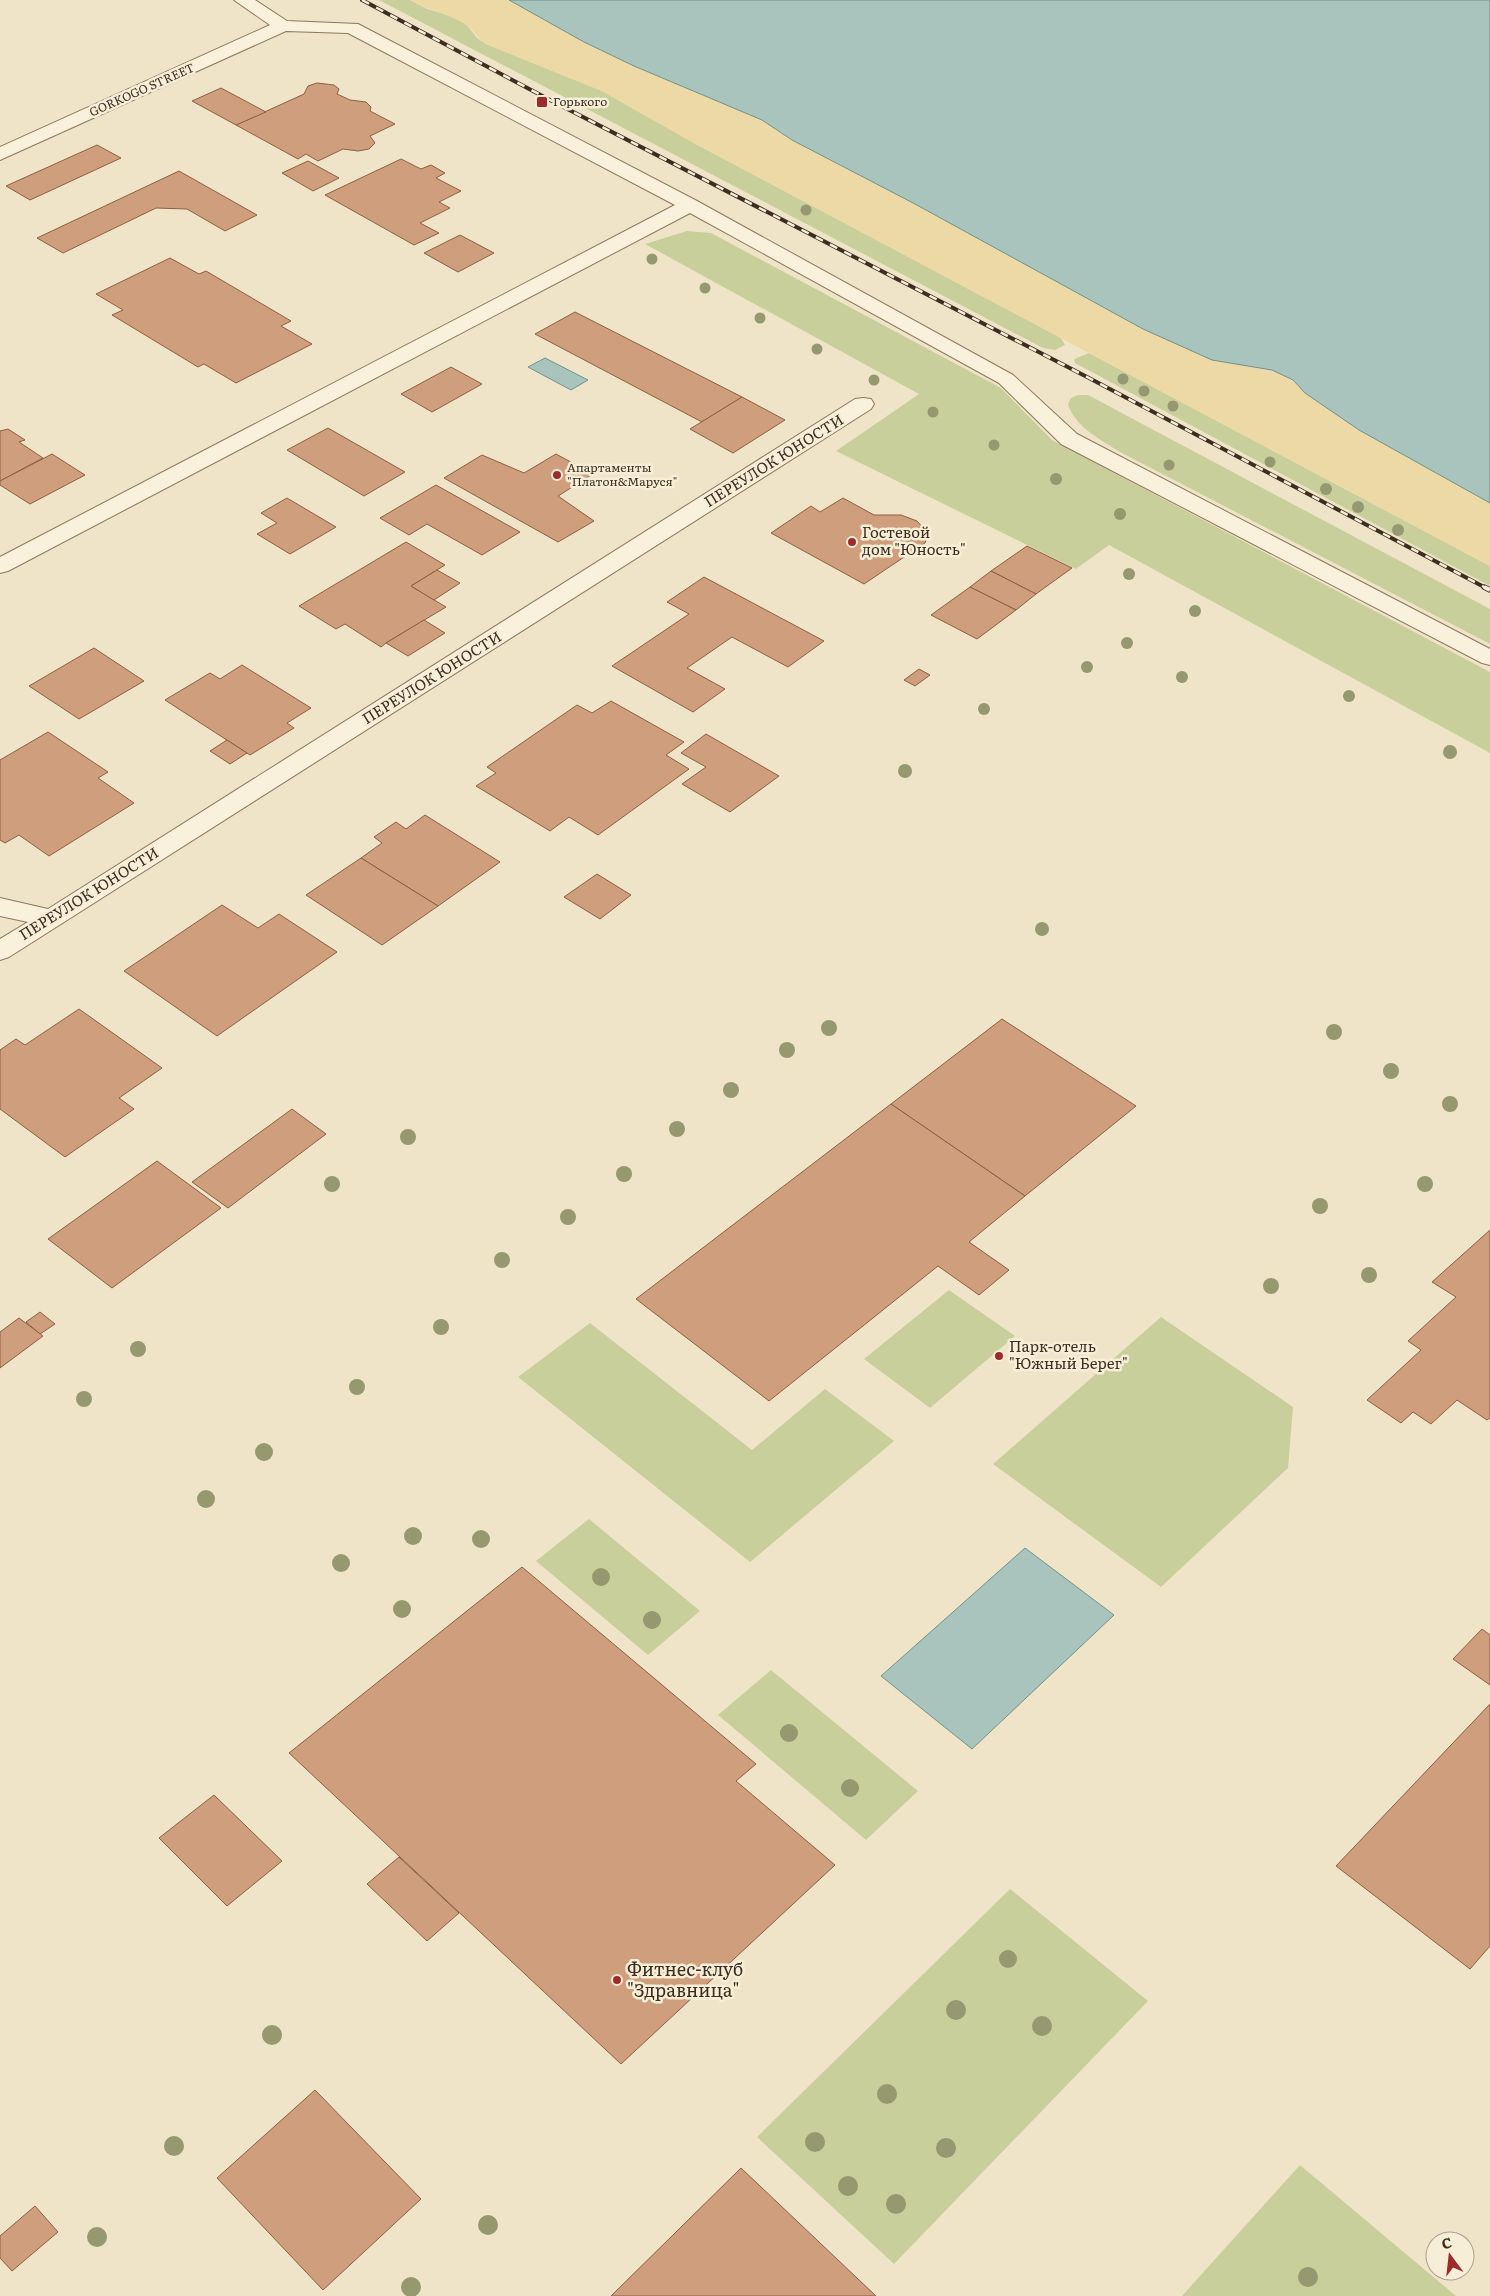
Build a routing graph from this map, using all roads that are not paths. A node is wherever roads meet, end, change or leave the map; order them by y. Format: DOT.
graph roads {
  1 [pos="243,0"];
  2 [pos="284,26"];
  3 [pos="0,154"];
  4 [pos="690,205"];
  5 [pos="863,404"];
  6 [pos="0,566"];
  7 [pos="1490,658"];
  8 [pos="0,907"];
  9 [pos="52,918"];
  10 [pos="0,951"];
  1 -- 2 [label="street"];
  2 -- 3 [label="street, GORKOGO STREET"];
  2 -- 4 [label="street"];
  4 -- 6 [label="street"];
  4 -- 7 [label="street"];
  5 -- 9 [label="street, ПЕРЕУЛОК ЮНОСТИ"];
  8 -- 9 [label="street"];
  9 -- 10 [label="street, ПЕРЕУЛОК ЮНОСТИ"];
}
